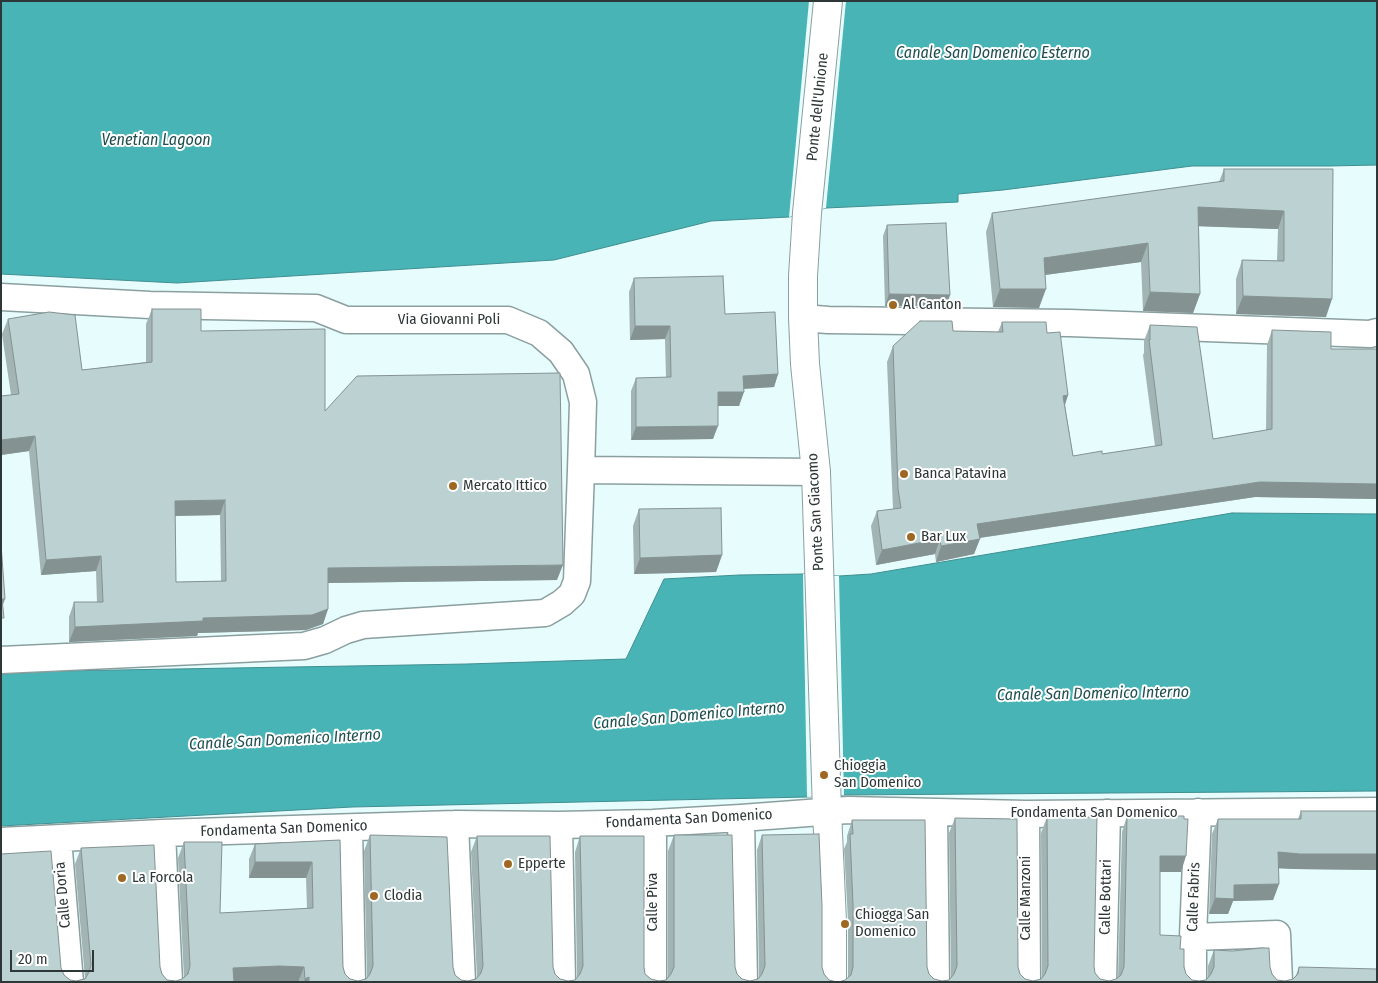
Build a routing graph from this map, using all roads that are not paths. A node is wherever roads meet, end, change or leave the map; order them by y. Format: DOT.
graph roads {
  1 [pos="828,1"];
  2 [pos="807,213"];
  3 [pos="1,298"];
  4 [pos="803,318"];
  5 [pos="1377,332"];
  6 [pos="581,470"];
  7 [pos="816,472"];
  8 [pos="1,660"];
  9 [pos="826,805"];
  10 [pos="1377,811"];
  11 [pos="934,812"];
  12 [pos="1198,812"];
  13 [pos="1108,813"];
  14 [pos="1026,814"];
  15 [pos="741,818"];
  16 [pos="653,823"];
  17 [pos="455,824"];
  18 [pos="559,825"];
  19 [pos="349,828"];
  20 [pos="162,833"];
  21 [pos="58,839"];
  22 [pos="1,841"];
  23 [pos="1192,937"];
  24 [pos="70,982"];
  25 [pos="169,982"];
  26 [pos="352,982"];
  27 [pos="462,982"];
  28 [pos="562,982"];
  29 [pos="653,982"];
  30 [pos="744,982"];
  31 [pos="832,982"];
  32 [pos="936,982"];
  33 [pos="1027,982"];
  34 [pos="1103,982"];
  35 [pos="1193,982"];
  36 [pos="1278,982"];
  1 -- 2 [label="street, Ponte dell'Unione"];
  2 -- 4 [label="street, Ponte San Giacomo"];
  3 -- 6 [label="street, Via Giovanni Poli"];
  4 -- 5 [label="street"];
  4 -- 7 [label="street, Ponte San Giacomo"];
  6 -- 7 [label="street"];
  6 -- 8 [label="street, Via Giovanni Poli"];
  7 -- 9 [label="street, Ponte San Giacomo"];
  9 -- 11 [label="street, Fondamenta San Domenico"];
  9 -- 15 [label="street, Fondamenta San Domenico"];
  9 -- 31 [label="street, Ponte San Giacomo"];
  10 -- 12 [label="street, Fondamenta San Domenico"];
  11 -- 14 [label="street, Fondamenta San Domenico"];
  11 -- 32 [label="street"];
  12 -- 13 [label="street, Fondamenta San Domenico"];
  12 -- 23 [label="street, Calle Fabris"];
  13 -- 14 [label="street, Fondamenta San Domenico"];
  13 -- 34 [label="street, Calle Bottari"];
  14 -- 33 [label="street, Calle Manzoni"];
  15 -- 16 [label="street, Fondamenta San Domenico"];
  15 -- 30 [label="street"];
  16 -- 18 [label="street, Fondamenta San Domenico"];
  16 -- 29 [label="street, Calle Piva"];
  17 -- 18 [label="street, Fondamenta San Domenico"];
  17 -- 19 [label="street, Fondamenta San Domenico"];
  17 -- 27 [label="street"];
  18 -- 28 [label="street"];
  19 -- 20 [label="street, Fondamenta San Domenico"];
  19 -- 26 [label="street"];
  20 -- 21 [label="street, Fondamenta San Domenico"];
  20 -- 25 [label="street"];
  21 -- 22 [label="street, Fondamenta San Domenico"];
  21 -- 24 [label="street, Calle Doria"];
  23 -- 35 [label="street, Calle Fabris"];
  23 -- 36 [label="street"];
}
